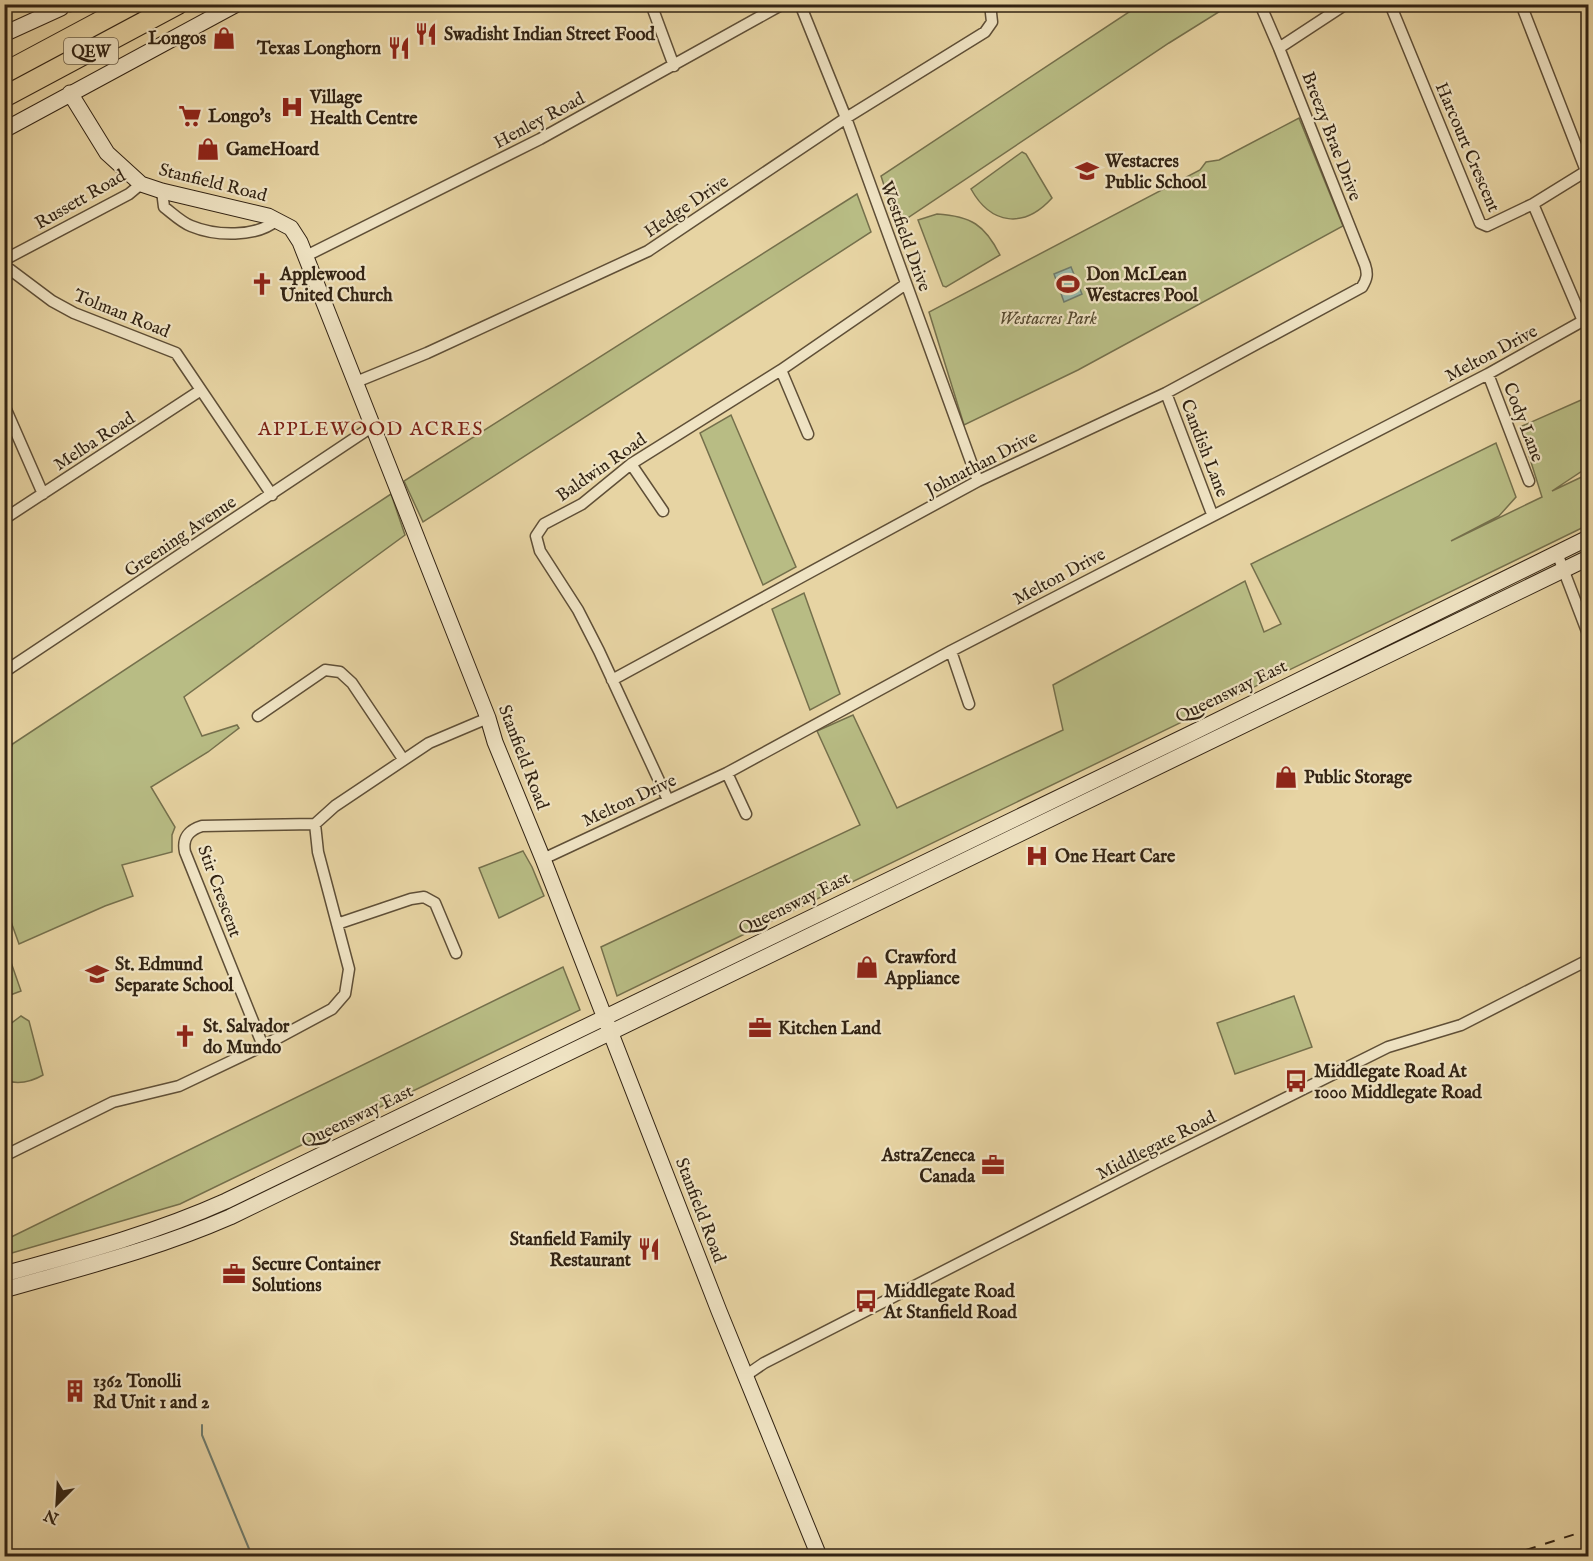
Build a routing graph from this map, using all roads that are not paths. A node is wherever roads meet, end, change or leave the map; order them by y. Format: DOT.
graph roads {
  1 [pos="133,4"];
  2 [pos="178,4"];
  3 [pos="237,4"];
  4 [pos="651,4"];
  5 [pos="783,4"];
  6 [pos="800,4"];
  7 [pos="990,4"];
  8 [pos="1260,4"];
  9 [pos="1346,4"];
  10 [pos="1390,4"];
  11 [pos="1521,4"];
  12 [pos="69,6"];
  13 [pos="4,34"];
  14 [pos="1279,48"];
  15 [pos="674,66"];
  16 [pos="4,73"];
  17 [pos="70,93"];
  18 [pos="4,97"];
  19 [pos="846,118"];
  20 [pos="4,130"];
  21 [pos="1587,170"];
  22 [pos="141,184"];
  23 [pos="162,191"];
  24 [pos="1533,204"];
  25 [pos="276,220"];
  26 [pos="306,256"];
  27 [pos="4,260"];
  28 [pos="4,265"];
  29 [pos="1366,280"];
  30 [pos="906,284"];
  31 [pos="1586,320"];
  32 [pos="781,370"];
  33 [pos="1488,374"];
  34 [pos="356,382"];
  35 [pos="201,390"];
  36 [pos="1166,393"];
  37 [pos="4,405"];
  38 [pos="374,426"];
  39 [pos="808,434"];
  40 [pos="631,464"];
  41 [pos="978,481"];
  42 [pos="1529,481"];
  43 [pos="43,494"];
  44 [pos="272,495"];
  45 [pos="663,511"];
  46 [pos="1212,514"];
  47 [pos="4,519"];
  48 [pos="1588,538"];
  49 [pos="1557,553"];
  50 [pos="1588,558"];
  51 [pos="1564,570"];
  52 [pos="1588,634"];
  53 [pos="951,651"];
  54 [pos="4,672"];
  55 [pos="612,680"];
  56 [pos="969,704"];
  57 [pos="258,716"];
  58 [pos="488,718"];
  59 [pos="403,759"];
  60 [pos="728,773"];
  61 [pos="668,800"];
  62 [pos="746,814"];
  63 [pos="315,824"];
  64 [pos="543,859"];
  65 [pos="338,924"];
  66 [pos="456,953"];
  67 [pos="1588,960"];
  68 [pos="607,1024"];
  69 [pos="263,1046"];
  70 [pos="4,1156"];
  71 [pos="4,1274"];
  72 [pos="4,1290"];
  73 [pos="745,1376"];
  74 [pos="819,1557"];
  1 -- 16 [label="highway, QEW"];
  2 -- 18 [label="highway, QEW"];
  3 -- 17 [label="main road"];
  4 -- 15 [label="street"];
  5 -- 15 [label="street, Henley Road"];
  6 -- 19 [label="street, Westfield Drive"];
  7 -- 19 [label="street, Hedge Drive"];
  8 -- 14 [label="street, Breezy Brae Drive"];
  9 -- 14 [label="street"];
  10 -- 24 [label="street, Harcourt Crescent"];
  11 -- 21 [label="street"];
  12 -- 13 [label="main road"];
  14 -- 29 [label="street, Breezy Brae Drive"];
  15 -- 26 [label="street, Henley Road"];
  17 -- 20 [label="main road"];
  17 -- 22 [label="main road, Stanfield Road"];
  19 -- 30 [label="street, Westfield Drive"];
  19 -- 34 [label="street, Hedge Drive"];
  21 -- 24 [label="street, Harcourt Crescent"];
  22 -- 23 [label="main road, Stanfield Road"];
  22 -- 27 [label="street, Russett Road"];
  23 -- 25 [label="main road, Stanfield Road"];
  23 -- 25 [label="street"];
  24 -- 31 [label="street"];
  25 -- 26 [label="main road, Stanfield Road"];
  26 -- 34 [label="main road, Stanfield Road"];
  28 -- 35 [label="street, Tolman Road"];
  29 -- 36 [label="street, Johnathan Drive"];
  30 -- 32 [label="street, Baldwin Road"];
  30 -- 41 [label="street, Westfield Drive"];
  31 -- 33 [label="street, Melton Drive"];
  32 -- 39 [label="street"];
  32 -- 40 [label="street, Baldwin Road"];
  33 -- 42 [label="street, Cody Lane"];
  33 -- 46 [label="street, Melton Drive"];
  34 -- 38 [label="main road, Stanfield Road"];
  35 -- 43 [label="street, Melba Road"];
  35 -- 44 [label="street, Tolman Road"];
  36 -- 41 [label="street, Johnathan Drive"];
  36 -- 46 [label="street, Candish Lane"];
  37 -- 43 [label="street"];
  38 -- 44 [label="street, Greening Avenue"];
  38 -- 58 [label="main road, Stanfield Road"];
  40 -- 45 [label="street"];
  40 -- 55 [label="street, Baldwin Road"];
  41 -- 55 [label="street, Johnathan Drive"];
  43 -- 47 [label="street, Melba Road"];
  44 -- 54 [label="street, Greening Avenue"];
  46 -- 53 [label="street, Melton Drive"];
  48 -- 49 [label="main road, Queensway East"];
  49 -- 51 [label="street"];
  49 -- 68 [label="main road, Queensway East"];
  50 -- 51 [label="main road, Queensway East"];
  51 -- 52 [label="street"];
  51 -- 68 [label="main road, Queensway East"];
  53 -- 56 [label="street"];
  53 -- 60 [label="street, Melton Drive"];
  55 -- 61 [label="street, Baldwin Road"];
  57 -- 59 [label="street"];
  58 -- 59 [label="street"];
  58 -- 64 [label="main road, Stanfield Road"];
  59 -- 63 [label="street"];
  60 -- 61 [label="street, Melton Drive"];
  60 -- 62 [label="street"];
  61 -- 64 [label="street, Melton Drive"];
  63 -- 65 [label="street"];
  63 -- 69 [label="street, Stir Crescent"];
  64 -- 68 [label="main road, Stanfield Road"];
  65 -- 66 [label="street"];
  65 -- 69 [label="street"];
  67 -- 73 [label="street, Middlegate Road"];
  68 -- 71 [label="main road, Queensway East"];
  68 -- 72 [label="main road, Queensway East"];
  68 -- 73 [label="main road, Stanfield Road"];
  69 -- 70 [label="street"];
  73 -- 74 [label="main road, Stanfield Road"];
}
